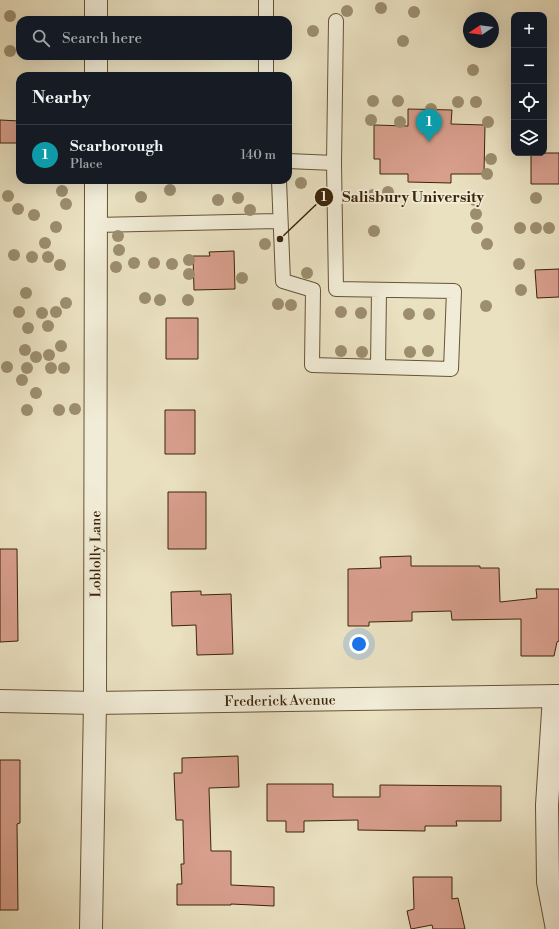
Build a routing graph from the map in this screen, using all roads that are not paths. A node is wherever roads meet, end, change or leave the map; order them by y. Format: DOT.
graph roads {
  1 [pos="96,0"];
  2 [pos="266,0"];
  3 [pos="96,16"];
  4 [pos="266,16"];
  5 [pos="336,21"];
  6 [pos="96,60"];
  7 [pos="266,60"];
  8 [pos="96,72"];
  9 [pos="266,72"];
  10 [pos="292,161"];
  11 [pos="334,163"];
  12 [pos="96,184"];
  13 [pos="279,184"];
  14 [pos="279,221"];
  15 [pos="96,225"];
  16 [pos="336,289"];
  17 [pos="313,290"];
  18 [pos="379,290"];
  19 [pos="378,367"];
  20 [pos="556,696"];
  21 [pos="0,701"];
  22 [pos="94,703"];
  23 [pos="91,929"];
  24 [pos="557,929"];
  1 -- 3 [label="street"];
  2 -- 4 [label="lane"];
  5 -- 11 [label="lane"];
  6 -- 8 [label="street"];
  7 -- 9 [label="lane"];
  10 -- 11 [label="lane"];
  11 -- 16 [label="lane"];
  12 -- 15 [label="street, Loblolly Lane"];
  13 -- 14 [label="lane"];
  14 -- 15 [label="lane"];
  14 -- 17 [label="lane"];
  15 -- 22 [label="street, Loblolly Lane"];
  16 -- 17 [label="lane"];
  16 -- 18 [label="lane"];
  17 -- 19 [label="lane"];
  18 -- 19 [label="lane"];
  18 -- 19 [label="lane"];
  20 -- 22 [label="street, Frederick Avenue"];
  20 -- 24 [label="street"];
  21 -- 22 [label="street, Frederick Avenue"];
  22 -- 23 [label="street, Loblolly Lane"];
}
